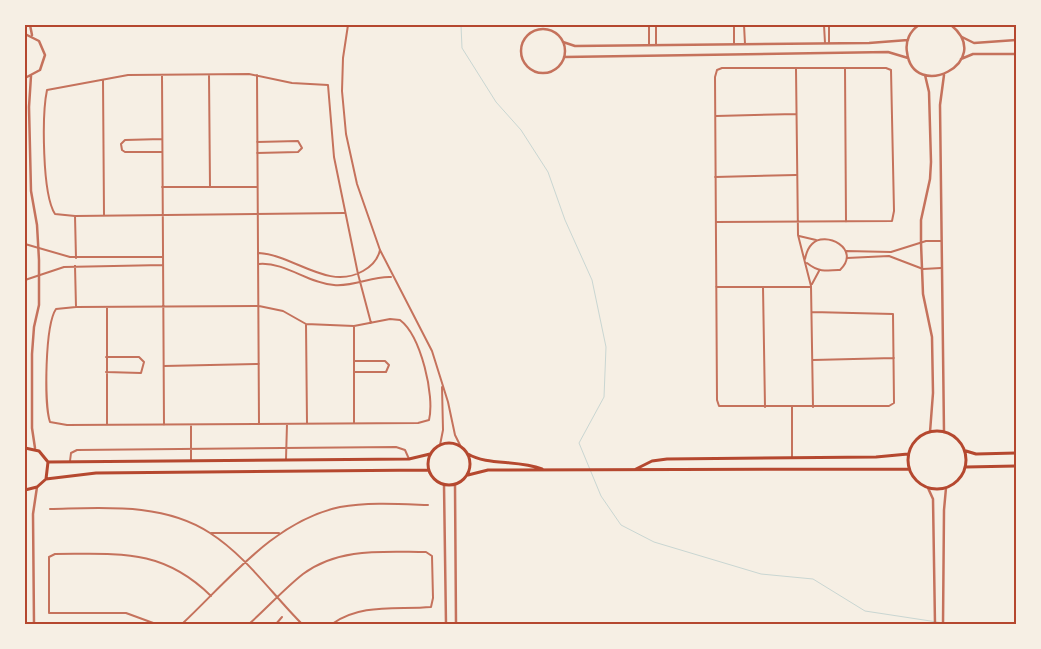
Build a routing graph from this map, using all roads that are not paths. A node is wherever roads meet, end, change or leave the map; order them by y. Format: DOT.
graph roads {
  1 [pos="30,25"];
  2 [pos="348,25"];
  3 [pos="537,25"];
  4 [pos="548,25"];
  5 [pos="649,25"];
  6 [pos="656,25"];
  7 [pos="734,25"];
  8 [pos="744,25"];
  9 [pos="824,25"];
  10 [pos="829,25"];
  11 [pos="919,25"];
  12 [pos="951,25"];
  13 [pos="534,31"];
  14 [pos="551,31"];
  15 [pos="25,34"];
  16 [pos="32,35"];
  17 [pos="961,37"];
  18 [pos="908,40"];
  19 [pos="1016,40"];
  20 [pos="563,42"];
  21 [pos="824,43"];
  22 [pos="829,43"];
  23 [pos="650,44"];
  24 [pos="656,44"];
  25 [pos="734,44"];
  26 [pos="745,44"];
  27 [pos="1016,54"];
  28 [pos="564,57"];
  29 [pos="908,58"];
  30 [pos="961,59"];
  31 [pos="796,68"];
  32 [pos="845,68"];
  33 [pos="925,74"];
  34 [pos="162,75"];
  35 [pos="210,75"];
  36 [pos="257,75"];
  37 [pos="944,75"];
  38 [pos="31,76"];
  39 [pos="25,78"];
  40 [pos="103,80"];
  41 [pos="796,114"];
  42 [pos="715,116"];
  43 [pos="162,139"];
  44 [pos="257,142"];
  45 [pos="162,152"];
  46 [pos="257,153"];
  47 [pos="797,175"];
  48 [pos="715,177"];
  49 [pos="162,187"];
  50 [pos="210,187"];
  51 [pos="257,187"];
  52 [pos="258,213"];
  53 [pos="344,213"];
  54 [pos="163,214"];
  55 [pos="104,215"];
  56 [pos="75,216"];
  57 [pos="716,222"];
  58 [pos="846,222"];
  59 [pos="798,223"];
  60 [pos="798,235"];
  61 [pos="818,240"];
  62 [pos="941,242"];
  63 [pos="921,243"];
  64 [pos="25,244"];
  65 [pos="39,247"];
  66 [pos="380,250"];
  67 [pos="846,251"];
  68 [pos="259,253"];
  69 [pos="163,257"];
  70 [pos="76,258"];
  71 [pos="120,258"];
  72 [pos="847,258"];
  73 [pos="805,259"];
  74 [pos="807,263"];
  75 [pos="259,264"];
  76 [pos="75,266"];
  77 [pos="120,266"];
  78 [pos="163,266"];
  79 [pos="941,268"];
  80 [pos="923,269"];
  81 [pos="819,270"];
  82 [pos="358,274"];
  83 [pos="39,277"];
  84 [pos="393,277"];
  85 [pos="25,280"];
  86 [pos="360,283"];
  87 [pos="716,287"];
  88 [pos="763,287"];
  89 [pos="811,287"];
  90 [pos="259,306"];
  91 [pos="76,307"];
  92 [pos="107,307"];
  93 [pos="164,307"];
  94 [pos="812,312"];
  95 [pos="371,323"];
  96 [pos="306,324"];
  97 [pos="354,326"];
  98 [pos="106,357"];
  99 [pos="894,358"];
  100 [pos="813,360"];
  101 [pos="355,361"];
  102 [pos="259,364"];
  103 [pos="164,366"];
  104 [pos="106,372"];
  105 [pos="354,372"];
  106 [pos="441,384"];
  107 [pos="765,407"];
  108 [pos="813,407"];
  109 [pos="792,408"];
  110 [pos="307,423"];
  111 [pos="354,423"];
  112 [pos="107,424"];
  113 [pos="259,424"];
  114 [pos="286,424"];
  115 [pos="164,425"];
  116 [pos="191,425"];
  117 [pos="930,432"];
  118 [pos="944,432"];
  119 [pos="440,444"];
  120 [pos="460,445"];
  121 [pos="25,448"];
  122 [pos="35,448"];
  123 [pos="286,448"];
  124 [pos="191,451"];
  125 [pos="965,451"];
  126 [pos="1016,453"];
  127 [pos="430,454"];
  128 [pos="468,454"];
  129 [pos="908,454"];
  130 [pos="792,457"];
  131 [pos="286,459"];
  132 [pos="409,459"];
  133 [pos="191,460"];
  134 [pos="48,462"];
  135 [pos="70,462"];
  136 [pos="1016,466"];
  137 [pos="966,467"];
  138 [pos="909,469"];
  139 [pos="428,470"];
  140 [pos="544,470"];
  141 [pos="634,470"];
  142 [pos="468,475"];
  143 [pos="46,479"];
  144 [pos="455,484"];
  145 [pos="444,485"];
  146 [pos="37,487"];
  147 [pos="928,488"];
  148 [pos="946,488"];
  149 [pos="25,490"];
  150 [pos="428,505"];
  151 [pos="50,509"];
  152 [pos="211,533"];
  153 [pos="280,533"];
  154 [pos="246,564"];
  155 [pos="212,596"];
  156 [pos="277,599"];
  157 [pos="282,617"];
  158 [pos="34,624"];
  159 [pos="156,624"];
  160 [pos="182,624"];
  161 [pos="249,624"];
  162 [pos="276,624"];
  163 [pos="302,624"];
  164 [pos="332,624"];
  165 [pos="446,624"];
  166 [pos="456,624"];
  167 [pos="935,624"];
  168 [pos="944,624"];
  1 -- 16 [label="street"];
  2 -- 66 [label="street"];
  3 -- 13 [label="street"];
  4 -- 14 [label="street"];
  5 -- 23 [label="street"];
  6 -- 24 [label="street"];
  7 -- 25 [label="street"];
  8 -- 26 [label="street"];
  9 -- 21 [label="street"];
  10 -- 22 [label="street"];
  11 -- 18 [label="street"];
  12 -- 17 [label="street"];
  13 -- 14 [label="street"];
  13 -- 28 [label="street"];
  14 -- 20 [label="street"];
  15 -- 16 [label="street"];
  16 -- 38 [label="street"];
  17 -- 19 [label="street"];
  17 -- 30 [label="street"];
  18 -- 22 [label="street"];
  18 -- 29 [label="street"];
  20 -- 23 [label="street"];
  20 -- 28 [label="street"];
  21 -- 22 [label="street"];
  21 -- 26 [label="street"];
  23 -- 24 [label="street"];
  24 -- 25 [label="street"];
  25 -- 26 [label="street"];
  27 -- 30 [label="street"];
  28 -- 29 [label="street"];
  29 -- 33 [label="street"];
  30 -- 37 [label="street"];
  31 -- 32 [label="street"];
  31 -- 41 [label="street"];
  31 -- 42 [label="street"];
  32 -- 58 [label="street"];
  32 -- 58 [label="street"];
  33 -- 37 [label="street"];
  33 -- 63 [label="street"];
  34 -- 35 [label="street"];
  34 -- 40 [label="street"];
  34 -- 43 [label="street"];
  35 -- 36 [label="street"];
  35 -- 50 [label="street"];
  36 -- 44 [label="street"];
  36 -- 53 [label="street"];
  37 -- 62 [label="street"];
  38 -- 39 [label="street"];
  38 -- 65 [label="street"];
  40 -- 55 [label="street"];
  40 -- 56 [label="street"];
  41 -- 42 [label="street"];
  41 -- 47 [label="street"];
  42 -- 48 [label="street"];
  43 -- 45 [label="street"];
  43 -- 45 [label="street"];
  44 -- 46 [label="street"];
  44 -- 46 [label="street"];
  45 -- 49 [label="street"];
  46 -- 51 [label="street"];
  47 -- 48 [label="street"];
  47 -- 59 [label="street"];
  48 -- 57 [label="street"];
  49 -- 50 [label="street"];
  49 -- 54 [label="street"];
  50 -- 51 [label="street"];
  51 -- 52 [label="street"];
  52 -- 53 [label="street"];
  52 -- 54 [label="street"];
  52 -- 68 [label="street"];
  53 -- 82 [label="street"];
  54 -- 55 [label="street"];
  54 -- 69 [label="street"];
  55 -- 56 [label="street"];
  56 -- 70 [label="street"];
  57 -- 59 [label="street"];
  57 -- 87 [label="street"];
  58 -- 59 [label="street"];
  59 -- 60 [label="street"];
  60 -- 61 [label="street"];
  60 -- 73 [label="street"];
  61 -- 67 [label="street"];
  61 -- 73 [label="street"];
  62 -- 63 [label="street"];
  62 -- 79 [label="street"];
  63 -- 67 [label="street"];
  63 -- 80 [label="street"];
  64 -- 65 [label="street"];
  65 -- 70 [label="street"];
  65 -- 83 [label="street"];
  66 -- 82 [label="street"];
  66 -- 84 [label="street"];
  67 -- 72 [label="street"];
  68 -- 75 [label="street"];
  68 -- 82 [label="street"];
  69 -- 71 [label="street"];
  69 -- 78 [label="street"];
  70 -- 71 [label="street"];
  71 -- 77 [label="street"];
  72 -- 80 [label="street"];
  72 -- 81 [label="street"];
  73 -- 74 [label="street"];
  74 -- 81 [label="street"];
  74 -- 89 [label="street"];
  75 -- 86 [label="street"];
  75 -- 90 [label="street"];
  76 -- 77 [label="street"];
  76 -- 83 [label="street"];
  76 -- 91 [label="street"];
  77 -- 78 [label="street"];
  78 -- 93 [label="street"];
  79 -- 80 [label="street"];
  79 -- 118 [label="street"];
  80 -- 117 [label="street"];
  81 -- 89 [label="street"];
  82 -- 86 [label="street"];
  83 -- 85 [label="street"];
  83 -- 122 [label="street"];
  84 -- 86 [label="street"];
  84 -- 106 [label="street"];
  86 -- 95 [label="street"];
  87 -- 88 [label="street"];
  87 -- 107 [label="street"];
  88 -- 89 [label="street"];
  88 -- 107 [label="street"];
  89 -- 94 [label="street"];
  90 -- 93 [label="street"];
  90 -- 96 [label="street"];
  90 -- 102 [label="street"];
  91 -- 92 [label="street"];
  91 -- 112 [label="street"];
  92 -- 93 [label="street"];
  92 -- 98 [label="street"];
  93 -- 103 [label="street"];
  94 -- 99 [label="street"];
  94 -- 100 [label="street"];
  95 -- 97 [label="street"];
  95 -- 111 [label="street"];
  96 -- 97 [label="street"];
  96 -- 110 [label="street"];
  97 -- 101 [label="street"];
  98 -- 104 [label="street"];
  98 -- 104 [label="street"];
  99 -- 100 [label="street"];
  99 -- 108 [label="street"];
  100 -- 108 [label="street"];
  101 -- 105 [label="street"];
  101 -- 105 [label="street"];
  102 -- 103 [label="street"];
  102 -- 113 [label="street"];
  103 -- 115 [label="street"];
  104 -- 112 [label="street"];
  105 -- 111 [label="street"];
  106 -- 119 [label="street"];
  106 -- 120 [label="street"];
  107 -- 109 [label="street"];
  108 -- 109 [label="street"];
  109 -- 130 [label="street"];
  110 -- 111 [label="street"];
  110 -- 114 [label="street"];
  112 -- 115 [label="street"];
  113 -- 114 [label="street"];
  113 -- 116 [label="street"];
  114 -- 123 [label="street"];
  115 -- 116 [label="street"];
  116 -- 124 [label="street"];
  117 -- 118 [label="main road"];
  117 -- 129 [label="main road"];
  118 -- 125 [label="main road"];
  119 -- 120 [label="main road"];
  119 -- 127 [label="main road"];
  120 -- 128 [label="main road"];
  121 -- 122 [label="main road"];
  122 -- 134 [label="main road"];
  123 -- 124 [label="street"];
  123 -- 131 [label="street"];
  123 -- 132 [label="street"];
  124 -- 133 [label="street"];
  124 -- 135 [label="street"];
  125 -- 126 [label="main road"];
  125 -- 137 [label="main road"];
  127 -- 132 [label="main road"];
  127 -- 139 [label="main road"];
  128 -- 140 [label="main road"];
  128 -- 142 [label="main road"];
  129 -- 130 [label="main road"];
  129 -- 138 [label="main road"];
  130 -- 141 [label="main road"];
  131 -- 132 [label="main road"];
  131 -- 133 [label="main road"];
  133 -- 135 [label="main road"];
  134 -- 135 [label="main road"];
  134 -- 143 [label="main road"];
  136 -- 137 [label="main road"];
  137 -- 148 [label="main road"];
  138 -- 141 [label="main road"];
  138 -- 147 [label="main road"];
  139 -- 143 [label="main road"];
  139 -- 145 [label="main road"];
  140 -- 141 [label="main road"];
  140 -- 142 [label="main road"];
  142 -- 144 [label="main road"];
  143 -- 146 [label="main road"];
  144 -- 145 [label="main road"];
  144 -- 166 [label="street"];
  145 -- 165 [label="street"];
  146 -- 149 [label="main road"];
  146 -- 158 [label="street"];
  147 -- 148 [label="main road"];
  147 -- 167 [label="street"];
  148 -- 168 [label="street"];
  150 -- 153 [label="street"];
  151 -- 152 [label="street"];
  152 -- 153 [label="street"];
  152 -- 154 [label="street"];
  153 -- 154 [label="street"];
  154 -- 155 [label="street"];
  154 -- 156 [label="street"];
  155 -- 159 [label="street"];
  155 -- 160 [label="street"];
  156 -- 161 [label="street"];
  156 -- 163 [label="street"];
  156 -- 164 [label="street"];
  157 -- 162 [label="street"];
}
